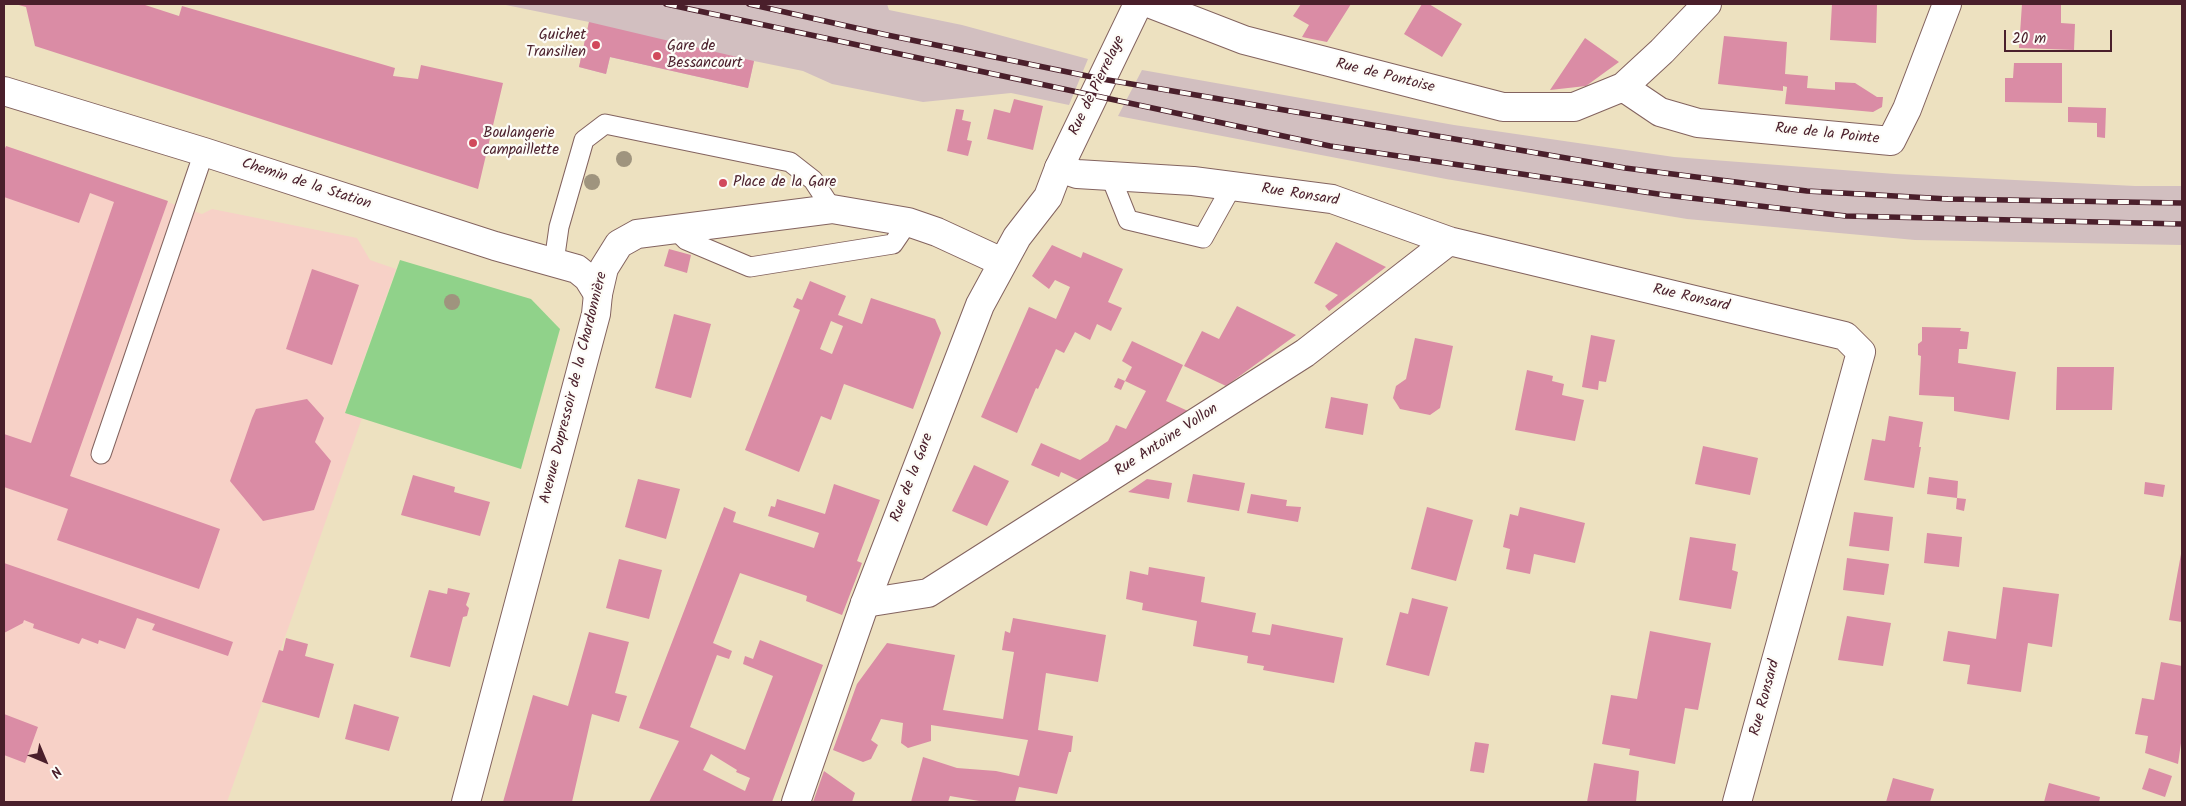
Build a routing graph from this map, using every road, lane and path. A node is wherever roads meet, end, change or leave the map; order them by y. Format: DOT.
graph roads {
  1 [pos="1138,4"];
  2 [pos="1151,4"];
  3 [pos="1707,4"];
  4 [pos="1947,4"];
  5 [pos="1623,87"];
  6 [pos="4,91"];
  7 [pos="204,152"];
  8 [pos="1059,168"];
  9 [pos="1110,175"];
  10 [pos="1232,186"];
  11 [pos="832,209"];
  12 [pos="908,222"];
  13 [pos="675,229"];
  14 [pos="1449,241"];
  15 [pos="554,262"];
  16 [pos="1002,262"];
  17 [pos="598,294"];
  18 [pos="101,454"];
  19 [pos="865,603"];
  20 [pos="466,802"];
  21 [pos="796,802"];
  22 [pos="1738,802"];
  1 -- 8 [label="street, Rue de Pierrelaye"];
  2 -- 5 [label="street, Rue de Pontoise"];
  3 -- 5 [label="street"];
  4 -- 5 [label="street, Rue de la Pointe"];
  6 -- 7 [label="street, Chemin de la Station"];
  7 -- 15 [label="street, Chemin de la Station"];
  7 -- 18 [label="lane"];
  8 -- 9 [label="street, Rue Ronsard"];
  8 -- 16 [label="street, Rue de la Gare"];
  9 -- 10 [label="street, Rue Ronsard"];
  9 -- 10 [label="lane"];
  10 -- 14 [label="street, Rue Ronsard"];
  11 -- 12 [label="street, Avenue Dupressoir de la Chardonnière"];
  11 -- 13 [label="street, Avenue Dupressoir de la Chardonnière"];
  11 -- 15 [label="lane"];
  12 -- 13 [label="lane"];
  12 -- 16 [label="street, Avenue Dupressoir de la Chardonnière"];
  13 -- 17 [label="street, Avenue Dupressoir de la Chardonnière"];
  14 -- 19 [label="street, Rue Antoine Vollon"];
  14 -- 22 [label="street, Rue Ronsard"];
  15 -- 17 [label="street, Chemin de la Station"];
  16 -- 19 [label="street, Rue de la Gare"];
  17 -- 20 [label="street, Avenue Dupressoir de la Chardonnière"];
  19 -- 21 [label="street, Rue de la Gare"];
}
